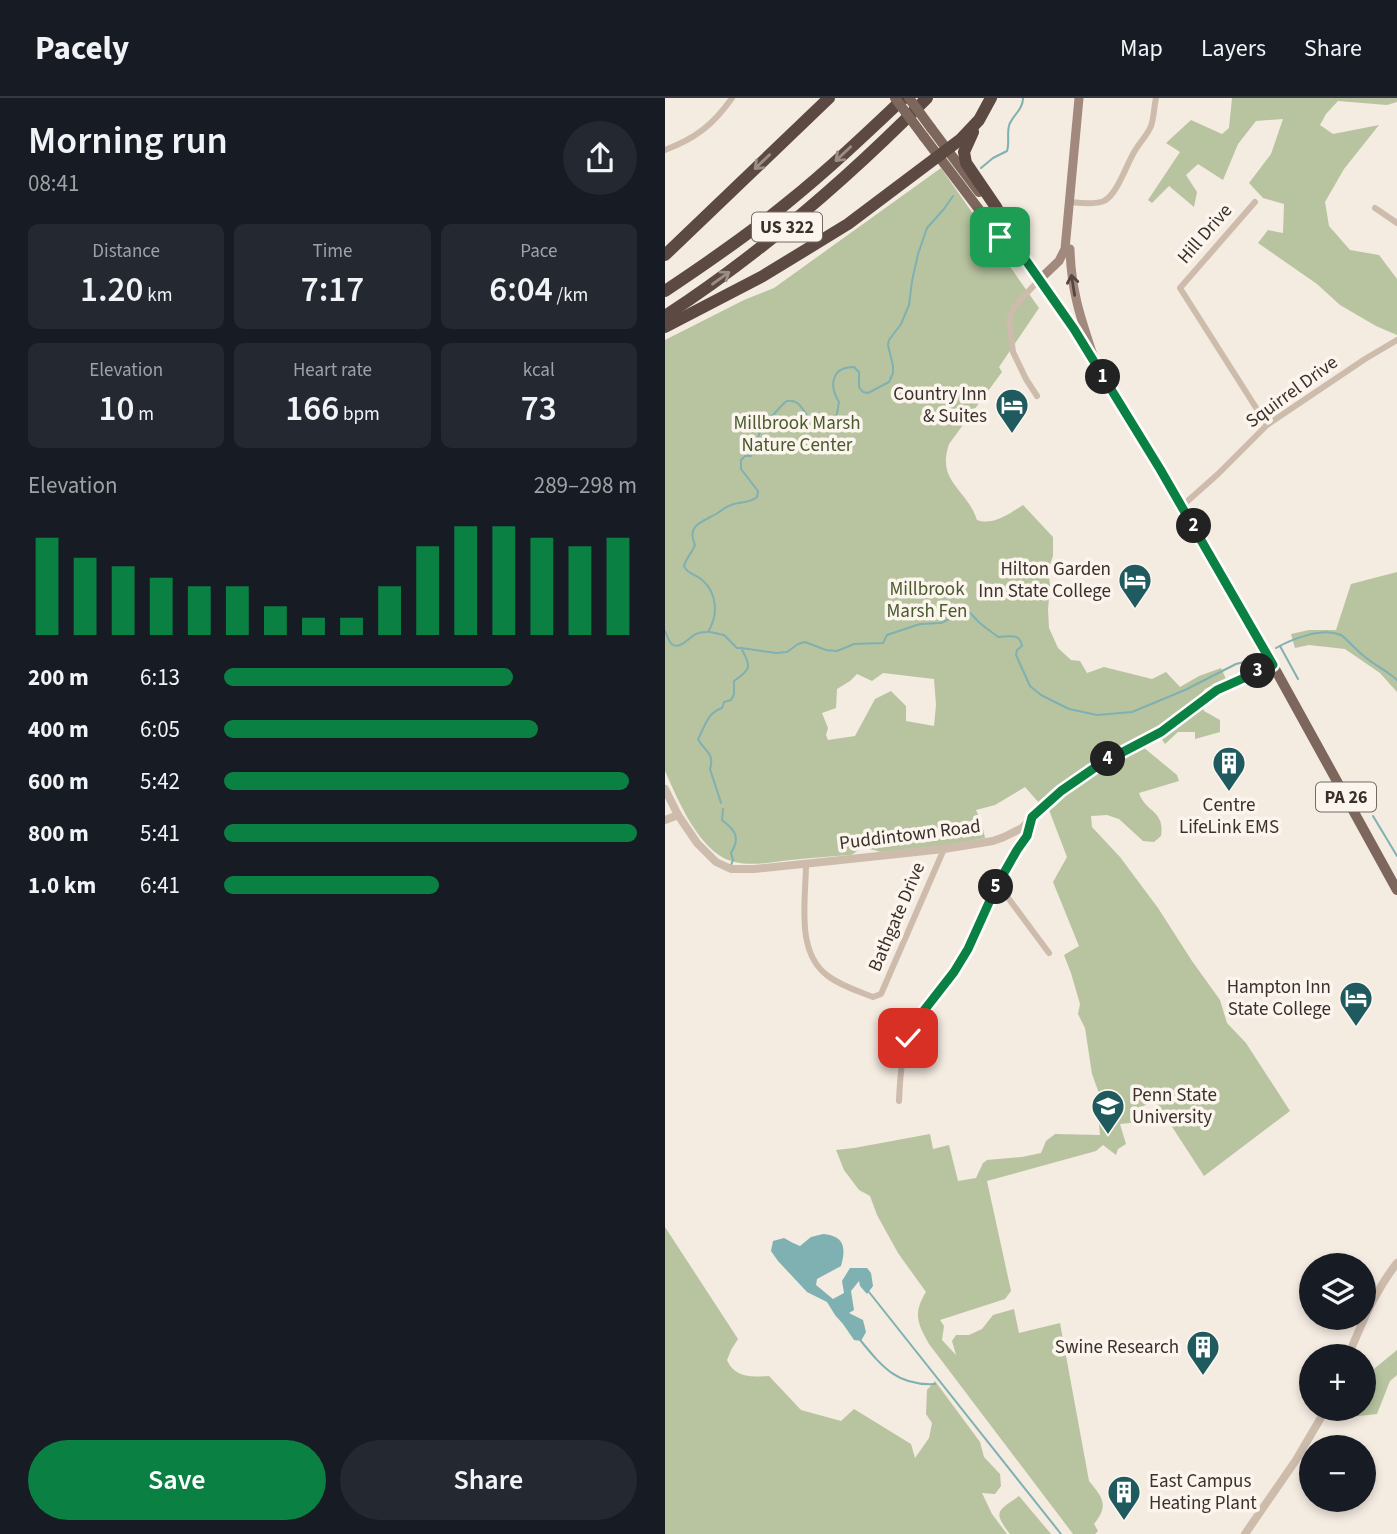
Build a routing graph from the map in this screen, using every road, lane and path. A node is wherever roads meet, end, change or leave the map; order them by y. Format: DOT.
graph roads {
  1 [pos="732,98"];
  2 [pos="829,98"];
  3 [pos="895,98"];
  4 [pos="906,98"];
  5 [pos="927,98"];
  6 [pos="991,98"];
  7 [pos="1079,98"];
  8 [pos="1156,98"];
  9 [pos="979,120"];
  10 [pos="665,150"];
  11 [pos="943,153"];
  12 [pos="1255,202"];
  13 [pos="1070,204"];
  14 [pos="1375,208"];
  15 [pos="1397,223"];
  16 [pos="1011,235"];
  17 [pos="1070,249"];
  18 [pos="1020,252"];
  19 [pos="665,255"];
  20 [pos="1039,280"];
  21 [pos="665,291"];
  22 [pos="665,316"];
  23 [pos="665,327"];
  24 [pos="1397,340"];
  25 [pos="1097,366"];
  26 [pos="1037,396"];
  27 [pos="1267,425"];
  28 [pos="1182,506"];
  29 [pos="1273,665"];
  30 [pos="665,789"];
  31 [pos="678,815"];
  32 [pos="1032,817"];
  33 [pos="665,820"];
  34 [pos="944,849"];
  35 [pos="806,863"];
  36 [pos="996,887"];
  37 [pos="1397,890"];
  38 [pos="1049,953"];
  39 [pos="899,1101"];
  40 [pos="1397,1263"];
  41 [pos="1353,1344"];
  42 [pos="1319,1421"];
  43 [pos="1245,1534"];
  1 -- 10 [label="street"];
  2 -- 19 [label="highway, one-way"];
  3 -- 11 [label="main road, PA 26, bridge"];
  4 -- 11 [label="main road, PA 26, bridge"];
  4 -- 21 [label="highway, US 322, one-way"];
  22 -- 5 [label="highway, US 322, one-way"];
  6 -- 9 [label="highway"];
  7 -- 13 [label="main road"];
  8 -- 13 [label="street"];
  9 -- 11 [label="highway"];
  9 -- 16 [label="highway"];
  11 -- 16 [label="main road, PA 26"];
  11 -- 18 [label="main road, PA 26"];
  11 -- 23 [label="highway"];
  12 -- 27 [label="street, Hill Drive"];
  13 -- 17 [label="main road"];
  13 -- 20 [label="main road"];
  14 -- 15 [label="street"];
  16 -- 18 [label="main road, PA 26"];
  17 -- 20 [label="main road"];
  25 -- 17 [label="main road, one-way"];
  18 -- 20 [label="main road, PA 26"];
  20 -- 25 [label="main road, PA 26"];
  20 -- 26 [label="street"];
  24 -- 27 [label="street, Squirrel Drive"];
  25 -- 28 [label="main road, PA 26"];
  27 -- 28 [label="street, Squirrel Drive"];
  28 -- 29 [label="main road, PA 26"];
  29 -- 32 [label="street, Puddintown Road"];
  29 -- 37 [label="main road, PA 26"];
  30 -- 31 [label="street, Puddintown Road"];
  31 -- 33 [label="street"];
  31 -- 35 [label="street, Puddintown Road"];
  32 -- 34 [label="street, Puddintown Road"];
  32 -- 36 [label="street"];
  34 -- 35 [label="street, Puddintown Road"];
  34 -- 35 [label="street, Bathgate Drive"];
  36 -- 38 [label="street"];
  36 -- 39 [label="street"];
  40 -- 41 [label="street"];
  42 -- 43 [label="street"];
}
